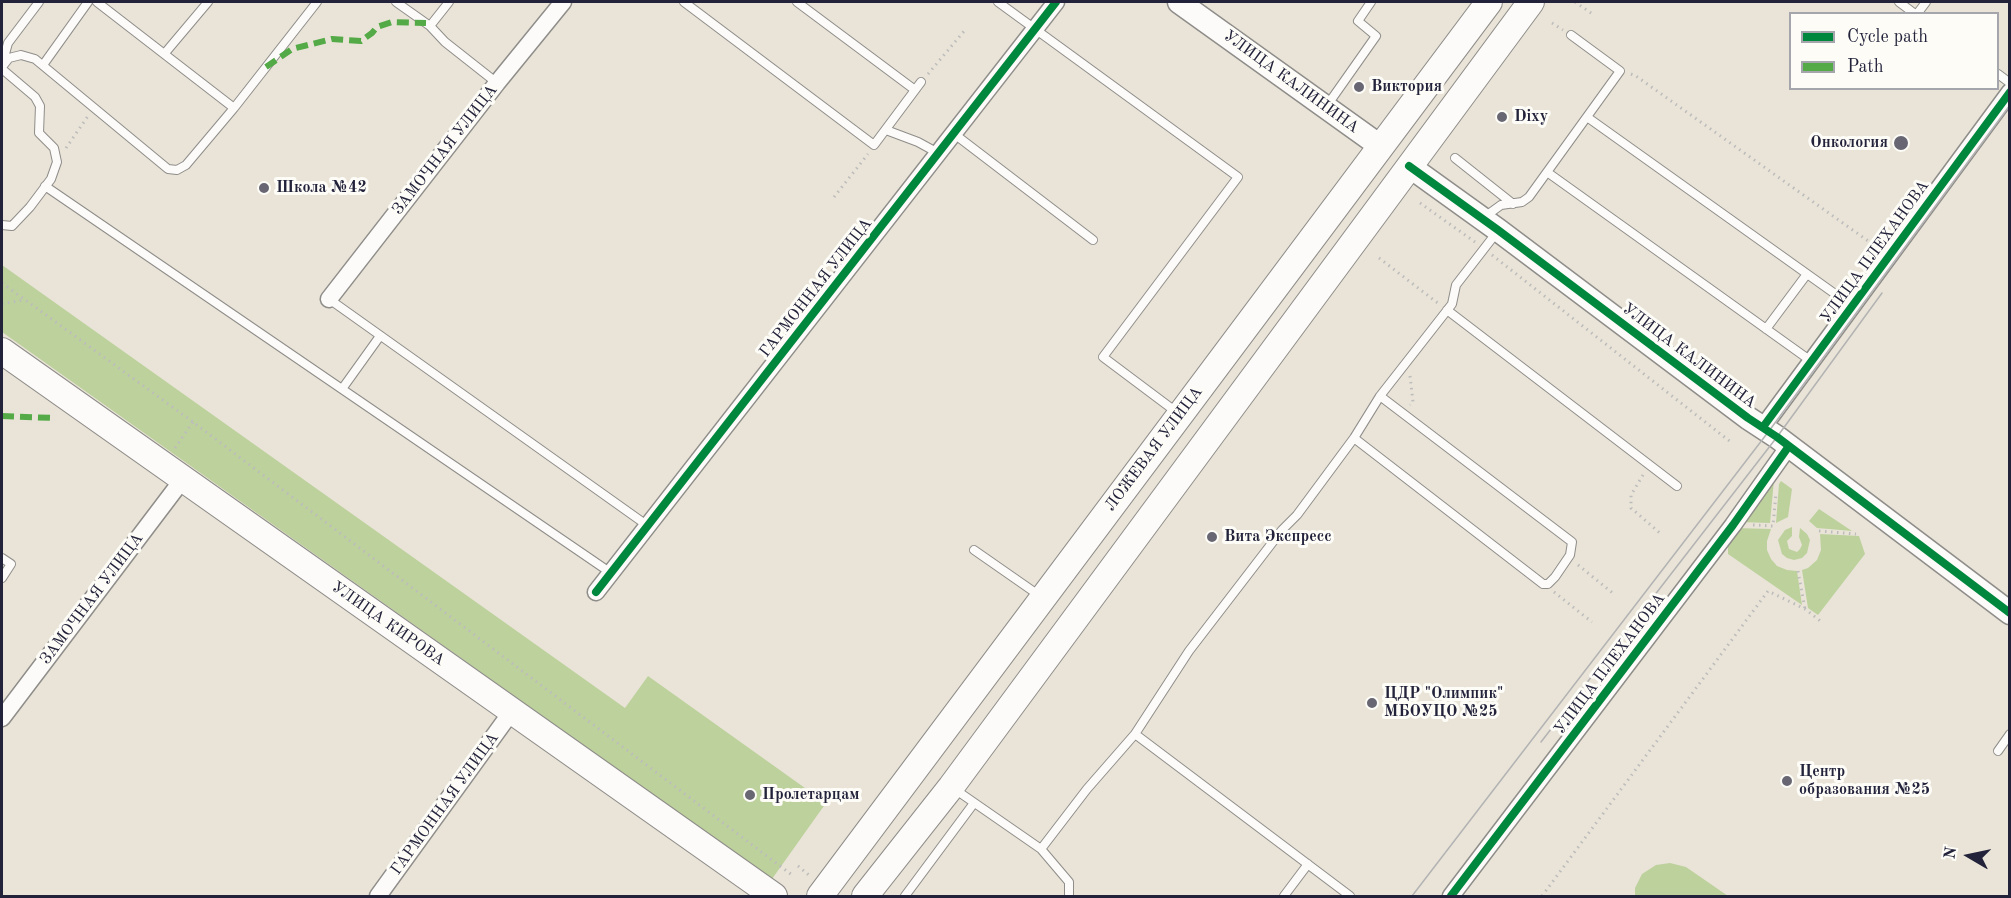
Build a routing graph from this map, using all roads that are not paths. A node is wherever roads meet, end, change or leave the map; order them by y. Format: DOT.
graph roads {
  1 [pos="39,2"];
  2 [pos="88,2"];
  3 [pos="97,2"];
  4 [pos="208,2"];
  5 [pos="317,2"];
  6 [pos="396,2"];
  7 [pos="449,2"];
  8 [pos="563,2"];
  9 [pos="684,2"];
  10 [pos="797,2"];
  11 [pos="998,2"];
  12 [pos="1056,2"];
  13 [pos="1179,2"];
  14 [pos="1371,2"];
  15 [pos="1489,2"];
  16 [pos="1531,2"];
  17 [pos="1899,2"];
  18 [pos="1913,12"];
  19 [pos="430,26"];
  20 [pos="1035,28"];
  21 [pos="1570,35"];
  22 [pos="165,53"];
  23 [pos="43,65"];
  24 [pos="2,67"];
  25 [pos="921,82"];
  26 [pos="497,83"];
  27 [pos="915,90"];
  28 [pos="2010,92"];
  29 [pos="1326,106"];
  30 [pos="234,108"];
  31 [pos="1587,117"];
  32 [pos="886,130"];
  33 [pos="953,133"];
  34 [pos="1380,146"];
  35 [pos="938,153"];
  36 [pos="1455,158"];
  37 [pos="1409,166"];
  38 [pos="1547,172"];
  39 [pos="45,186"];
  40 [pos="1513,204"];
  41 [pos="1490,224"];
  42 [pos="2,225"];
  43 [pos="1093,240"];
  44 [pos="1807,274"];
  45 [pos="329,299"];
  46 [pos="1852,306"];
  47 [pos="1447,310"];
  48 [pos="1766,329"];
  49 [pos="380,336"];
  50 [pos="2,351"];
  51 [pos="1811,361"];
  52 [pos="342,389"];
  53 [pos="1380,396"];
  54 [pos="1179,414"];
  55 [pos="1763,427"];
  56 [pos="1354,438"];
  57 [pos="1789,446"];
  58 [pos="183,479"];
  59 [pos="1677,486"];
  60 [pos="648,527"];
  61 [pos="975,550"];
  62 [pos="2,558"];
  63 [pos="611,573"];
  64 [pos="2,578"];
  65 [pos="596,592"];
  66 [pos="1043,598"];
  67 [pos="2010,613"];
  68 [pos="512,711"];
  69 [pos="2,718"];
  70 [pos="1135,734"];
  71 [pos="2010,734"];
  72 [pos="1998,751"];
  73 [pos="951,787"];
  74 [pos="974,803"];
  75 [pos="1041,849"];
  76 [pos="1308,864"];
  77 [pos="818,889"];
  78 [pos="378,897"];
  79 [pos="774,897"];
  80 [pos="865,897"];
  81 [pos="905,897"];
  82 [pos="1069,897"];
  83 [pos="1284,897"];
  84 [pos="1350,897"];
  85 [pos="1451,897"];
  1 -- 24 [label="lane"];
  2 -- 23 [label="lane"];
  3 -- 22 [label="lane"];
  4 -- 22 [label="lane"];
  5 -- 30 [label="lane"];
  6 -- 19 [label="lane"];
  7 -- 19 [label="lane"];
  8 -- 26 [label="street, ЗАМОЧНАЯ УЛИЦА"];
  9 -- 32 [label="lane"];
  10 -- 27 [label="lane"];
  11 -- 20 [label="lane"];
  12 -- 20 [label="street, ГАРМОННАЯ УЛИЦА"];
  13 -- 29 [label="street, УЛИЦА КАЛИНИНА"];
  14 -- 29 [label="lane"];
  15 -- 34 [label="main road, ЛОЖЕВАЯ УЛИЦА"];
  16 -- 37 [label="main road"];
  17 -- 18 [label="lane"];
  19 -- 26 [label="lane"];
  20 -- 33 [label="street, ГАРМОННАЯ УЛИЦА"];
  20 -- 54 [label="lane"];
  21 -- 31 [label="lane"];
  22 -- 30 [label="lane"];
  23 -- 24 [label="lane"];
  23 -- 30 [label="lane"];
  24 -- 39 [label="lane"];
  25 -- 27 [label="lane"];
  26 -- 45 [label="street, ЗАМОЧНАЯ УЛИЦА"];
  27 -- 32 [label="lane"];
  28 -- 46 [label="street, УЛИЦА ПЛЕХАНОВА"];
  29 -- 34 [label="street, УЛИЦА КАЛИНИНА"];
  31 -- 38 [label="lane"];
  31 -- 44 [label="lane"];
  32 -- 35 [label="lane"];
  33 -- 35 [label="street, ГАРМОННАЯ УЛИЦА"];
  33 -- 43 [label="lane"];
  34 -- 37 [label="main road, УЛИЦА КАЛИНИНА"];
  34 -- 54 [label="main road, ЛОЖЕВАЯ УЛИЦА"];
  35 -- 60 [label="street, ГАРМОННАЯ УЛИЦА"];
  36 -- 40 [label="lane"];
  37 -- 41 [label="street, УЛИЦА КАЛИНИНА"];
  37 -- 73 [label="main road"];
  38 -- 40 [label="lane"];
  38 -- 48 [label="lane"];
  39 -- 42 [label="lane"];
  39 -- 52 [label="lane"];
  40 -- 41 [label="lane"];
  41 -- 47 [label="lane"];
  41 -- 55 [label="street, УЛИЦА КАЛИНИНА"];
  44 -- 46 [label="lane"];
  44 -- 48 [label="lane"];
  45 -- 49 [label="lane"];
  46 -- 51 [label="street, УЛИЦА ПЛЕХАНОВА"];
  47 -- 53 [label="lane"];
  47 -- 59 [label="lane"];
  48 -- 51 [label="lane"];
  49 -- 52 [label="lane"];
  49 -- 60 [label="lane"];
  50 -- 58 [label="main road, УЛИЦА КИРОВА"];
  51 -- 55 [label="street, УЛИЦА ПЛЕХАНОВА"];
  52 -- 63 [label="lane"];
  53 -- 56 [label="lane"];
  53 -- 56 [label="lane"];
  54 -- 66 [label="main road, ЛОЖЕВАЯ УЛИЦА"];
  55 -- 57 [label="street, УЛИЦА КАЛИНИНА"];
  56 -- 70 [label="lane"];
  57 -- 67 [label="street, УЛИЦА КАЛИНИНА"];
  57 -- 85 [label="street, УЛИЦА ПЛЕХАНОВА"];
  58 -- 68 [label="main road, УЛИЦА КИРОВА"];
  58 -- 69 [label="street, ЗАМОЧНАЯ УЛИЦА"];
  60 -- 63 [label="street, ГАРМОННАЯ УЛИЦА"];
  61 -- 66 [label="lane"];
  62 -- 64 [label="lane"];
  63 -- 65 [label="street, ГАРМОННАЯ УЛИЦА"];
  66 -- 77 [label="main road, ЛОЖЕВАЯ УЛИЦА"];
  68 -- 78 [label="street, ГАРМОННАЯ УЛИЦА"];
  68 -- 79 [label="main road, УЛИЦА КИРОВА"];
  70 -- 75 [label="lane"];
  70 -- 76 [label="lane"];
  71 -- 72 [label="lane"];
  73 -- 74 [label="lane"];
  73 -- 80 [label="main road"];
  74 -- 75 [label="lane"];
  74 -- 81 [label="lane"];
  75 -- 82 [label="lane"];
  76 -- 83 [label="lane"];
  76 -- 84 [label="lane"];
}
